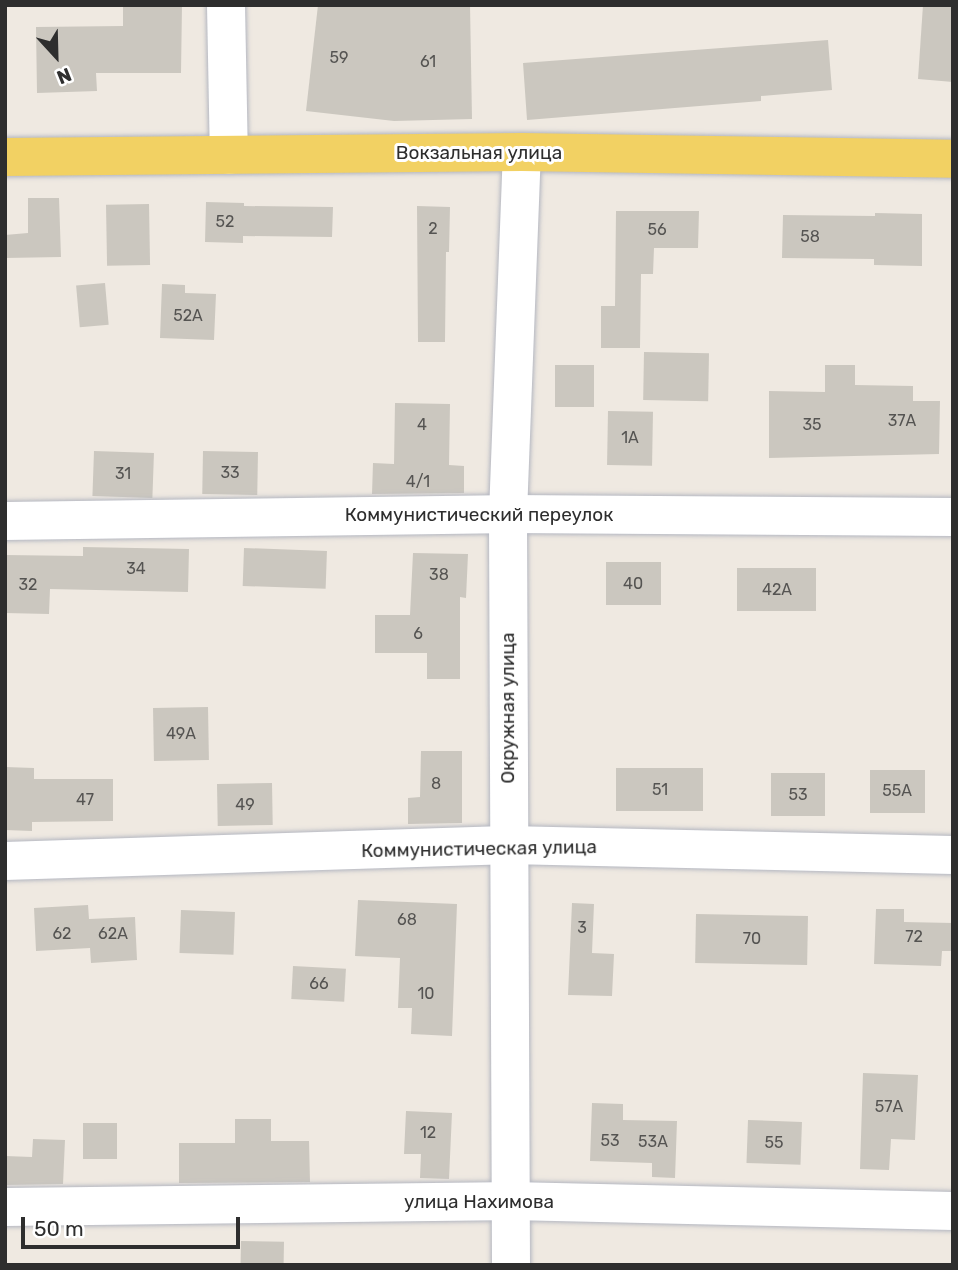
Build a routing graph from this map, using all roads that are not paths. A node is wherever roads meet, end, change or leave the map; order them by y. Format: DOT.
graph roads {
  1 [pos="226,5"];
  2 [pos="522,152"];
  3 [pos="229,155"];
  4 [pos="5,157"];
  5 [pos="953,159"];
  6 [pos="508,513"];
  7 [pos="953,517"];
  8 [pos="5,521"];
  9 [pos="508,845"];
  10 [pos="953,855"];
  11 [pos="5,862"];
  12 [pos="511,1201"];
  13 [pos="5,1207"];
  14 [pos="953,1211"];
  15 [pos="511,1265"];
  1 -- 3 [label="street"];
  2 -- 3 [label="main road, Вокзальная улица"];
  2 -- 5 [label="main road, Вокзальная улица"];
  2 -- 6 [label="street, Окружная улица"];
  3 -- 4 [label="main road, Вокзальная улица"];
  6 -- 7 [label="street, Коммунистический переулок"];
  6 -- 8 [label="street, Коммунистический переулок"];
  6 -- 9 [label="street, Окружная улица"];
  9 -- 10 [label="street, Коммунистическая улица"];
  9 -- 11 [label="street, Коммунистическая улица"];
  9 -- 12 [label="street, Окружная улица"];
  12 -- 13 [label="street, улица Нахимова"];
  12 -- 14 [label="street, улица Нахимова"];
  12 -- 15 [label="street, Окружная улица"];
}
